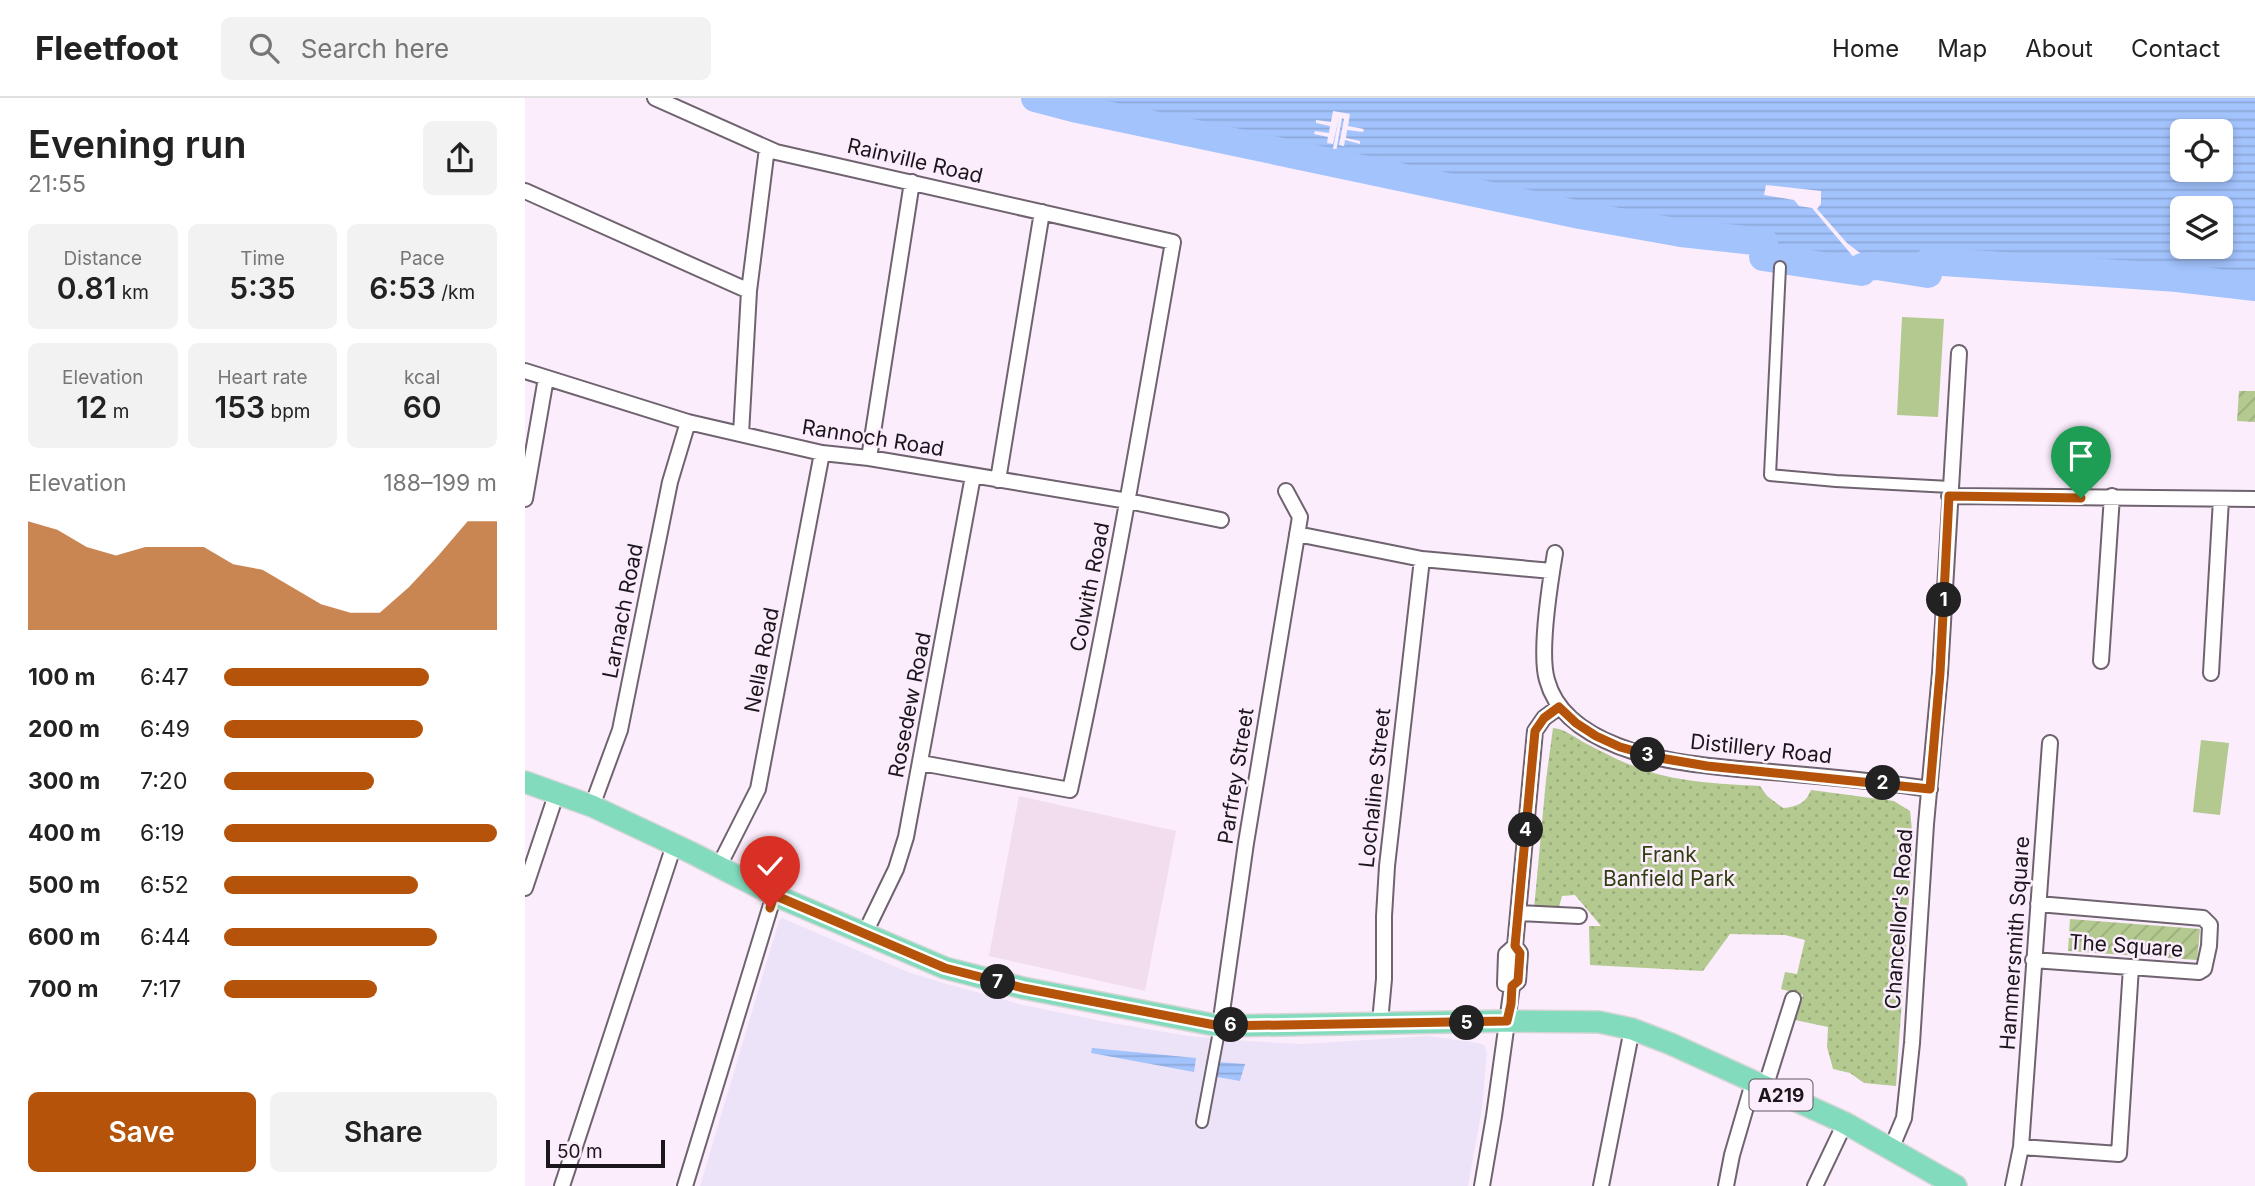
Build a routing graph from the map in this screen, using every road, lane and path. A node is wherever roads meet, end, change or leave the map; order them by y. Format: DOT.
graph roads {
  1 [pos="655,98"];
  2 [pos="767,148"];
  3 [pos="912,182"];
  4 [pos="525,191"];
  5 [pos="1042,212"];
  6 [pos="1173,242"];
  7 [pos="1780,267"];
  8 [pos="749,291"];
  9 [pos="1959,353"];
  10 [pos="525,371"];
  11 [pos="546,378"];
  12 [pos="688,422"];
  13 [pos="741,435"];
  14 [pos="822,453"];
  15 [pos="869,458"];
  16 [pos="973,477"];
  17 [pos="998,481"];
  18 [pos="1286,491"];
  19 [pos="1950,491"];
  20 [pos="2112,496"];
  21 [pos="525,499"];
  22 [pos="2221,499"];
  23 [pos="2255,499"];
  24 [pos="1128,501"];
  25 [pos="1221,520"];
  26 [pos="1297,534"];
  27 [pos="1555,553"];
  28 [pos="1422,559"];
  29 [pos="1552,571"];
  30 [pos="2101,660"];
  31 [pos="2211,673"];
  32 [pos="1559,707"];
  33 [pos="2050,743"];
  34 [pos="921,763"];
  35 [pos="525,782"];
  36 [pos="1930,789"];
  37 [pos="557,792"];
  38 [pos="592,806"];
  39 [pos="674,845"];
  40 [pos="719,866"];
  41 [pos="525,888"];
  42 [pos="774,895"];
  43 [pos="2038,904"];
  44 [pos="1518,913"];
  45 [pos="1579,916"];
  46 [pos="864,935"];
  47 [pos="2033,960"];
  48 [pos="2131,967"];
  49 [pos="1793,999"];
  50 [pos="1507,1021"];
  51 [pos="1380,1022"];
  52 [pos="1220,1026"];
  53 [pos="1632,1029"];
  54 [pos="1759,1086"];
  55 [pos="1202,1122"];
  56 [pos="1846,1124"];
  57 [pos="2021,1147"];
  58 [pos="1891,1149"];
  59 [pos="562,1186"];
  60 [pos="685,1186"];
  61 [pos="1482,1186"];
  62 [pos="1601,1186"];
  63 [pos="1726,1186"];
  64 [pos="1815,1186"];
  65 [pos="1956,1186"];
  66 [pos="2013,1186"];
  1 -- 2 [label="street, Rainville Road"];
  2 -- 3 [label="street, Rainville Road"];
  2 -- 8 [label="street"];
  3 -- 5 [label="street, Rainville Road"];
  3 -- 15 [label="street"];
  4 -- 8 [label="street"];
  5 -- 6 [label="street, Rainville Road"];
  5 -- 17 [label="street"];
  6 -- 24 [label="street, Colwith Road"];
  7 -- 19 [label="street"];
  8 -- 13 [label="street"];
  9 -- 19 [label="street, Chancellor's Road"];
  10 -- 11 [label="street, Rannoch Road"];
  11 -- 12 [label="street, Rannoch Road"];
  11 -- 21 [label="street"];
  12 -- 13 [label="street, Rannoch Road"];
  12 -- 38 [label="street, Larnach Road"];
  13 -- 14 [label="street, Rannoch Road"];
  14 -- 15 [label="street, Rannoch Road"];
  14 -- 40 [label="street, Nella Road"];
  15 -- 16 [label="street, Rannoch Road"];
  16 -- 17 [label="street, Rannoch Road"];
  16 -- 34 [label="street, Rosedew Road"];
  17 -- 24 [label="street, Rannoch Road"];
  18 -- 26 [label="street, Parfrey Street"];
  19 -- 20 [label="street"];
  19 -- 36 [label="street, Chancellor's Road"];
  20 -- 22 [label="street"];
  20 -- 30 [label="street"];
  22 -- 23 [label="street"];
  22 -- 31 [label="street"];
  24 -- 25 [label="street, Rannoch Road"];
  24 -- 34 [label="street, Colwith Road"];
  26 -- 28 [label="street"];
  26 -- 52 [label="street, Parfrey Street"];
  27 -- 29 [label="street"];
  28 -- 29 [label="street"];
  28 -- 51 [label="street, Lochaline Street"];
  29 -- 32 [label="street"];
  32 -- 36 [label="street, Distillery Road"];
  32 -- 44 [label="street"];
  33 -- 43 [label="street, Hammersmith Square"];
  34 -- 46 [label="street, Rosedew Road"];
  35 -- 37 [label="main road, A219"];
  36 -- 58 [label="street, Chancellor's Road"];
  37 -- 38 [label="main road, A219"];
  37 -- 41 [label="street"];
  38 -- 39 [label="main road, A219"];
  39 -- 40 [label="main road, A219"];
  39 -- 59 [label="street"];
  40 -- 42 [label="main road, A219"];
  42 -- 46 [label="main road, A219"];
  42 -- 60 [label="street"];
  43 -- 47 [label="street, Hammersmith Square"];
  43 -- 48 [label="street, The Square"];
  44 -- 45 [label="street"];
  44 -- 50 [label="street"];
  46 -- 52 [label="main road, A219"];
  47 -- 48 [label="street, The Square"];
  47 -- 57 [label="street, Hammersmith Square"];
  48 -- 57 [label="street"];
  49 -- 54 [label="street"];
  50 -- 51 [label="main road, A219"];
  50 -- 53 [label="main road, A219"];
  50 -- 61 [label="street"];
  51 -- 52 [label="main road, A219"];
  52 -- 55 [label="street"];
  53 -- 54 [label="main road, A219"];
  53 -- 62 [label="street"];
  54 -- 56 [label="main road, A219"];
  54 -- 63 [label="street"];
  56 -- 58 [label="main road, A219"];
  56 -- 64 [label="street"];
  57 -- 66 [label="street, Hammersmith Square"];
  58 -- 65 [label="main road, A219"];
}
